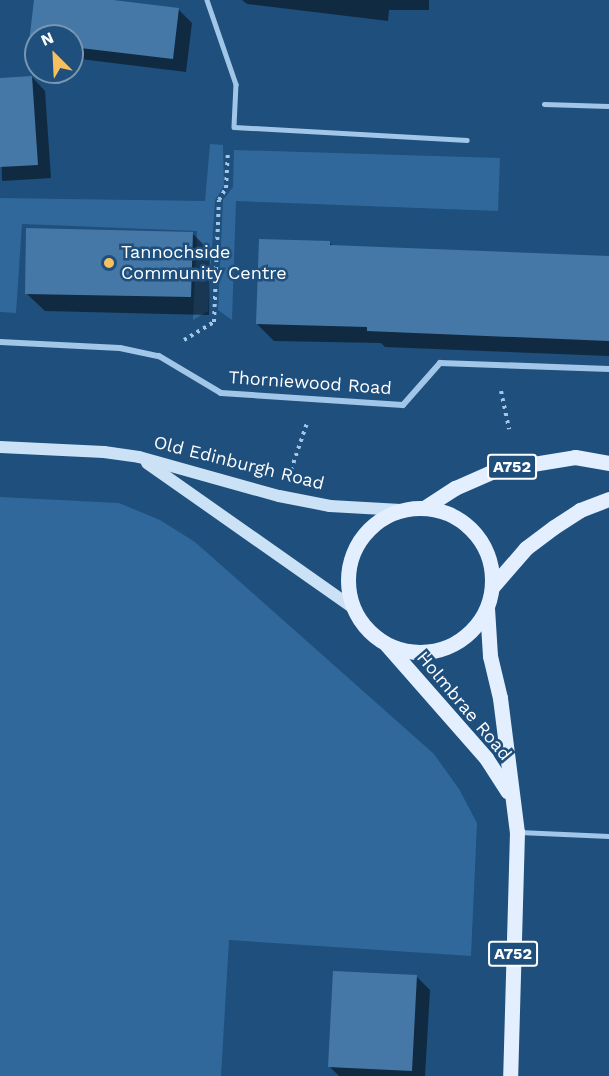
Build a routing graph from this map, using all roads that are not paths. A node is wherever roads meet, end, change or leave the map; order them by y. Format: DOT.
graph roads {
  1 [pos="207,0"];
  2 [pos="544,105"];
  3 [pos="609,106"];
  4 [pos="467,140"];
  5 [pos="0,342"];
  6 [pos="609,369"];
  7 [pos="0,447"];
  8 [pos="139,457"];
  9 [pos="609,463"];
  10 [pos="609,499"];
  11 [pos="424,508"];
  12 [pos="401,510"];
  13 [pos="493,586"];
  14 [pos="353,608"];
  15 [pos="487,608"];
  16 [pos="386,644"];
  17 [pos="510,795"];
  18 [pos="517,832"];
  19 [pos="609,836"];
  20 [pos="510,1076"];
  1 -- 4 [label="lane"];
  2 -- 3 [label="lane"];
  5 -- 6 [label="street, Thorniewood Road"];
  7 -- 8 [label="main road, Old Edinburgh Road"];
  8 -- 12 [label="main road, Old Edinburgh Road"];
  8 -- 14 [label="main road, Old Edinburgh Road"];
  9 -- 11 [label="main road, A752"];
  10 -- 13 [label="main road"];
  11 -- 12 [label="main road"];
  11 -- 13 [label="main road"];
  12 -- 14 [label="main road"];
  13 -- 15 [label="main road"];
  14 -- 16 [label="main road"];
  15 -- 16 [label="main road"];
  15 -- 17 [label="main road, Holmbrae Road / A752"];
  16 -- 17 [label="main road, Holmbrae Road / A752"];
  17 -- 18 [label="main road, Holmbrae Road / A752"];
  18 -- 19 [label="lane"];
  18 -- 20 [label="main road, Holmbrae Road / A752"];
}
